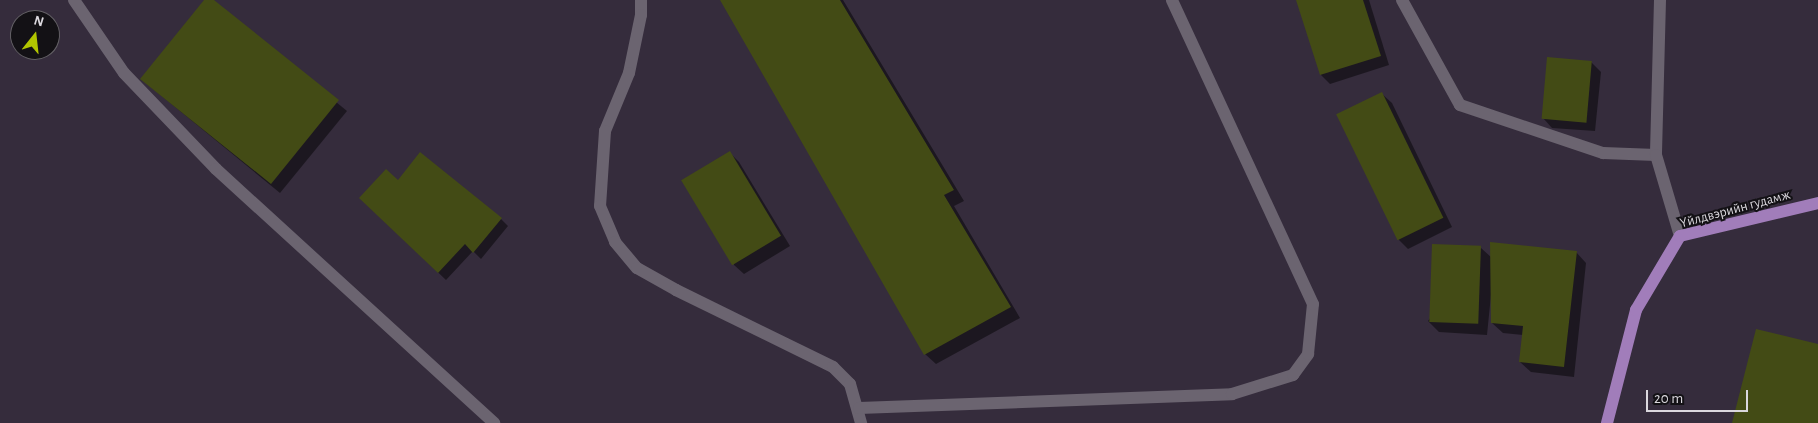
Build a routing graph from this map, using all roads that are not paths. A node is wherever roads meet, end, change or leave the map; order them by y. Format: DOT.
graph roads {
  1 [pos="74,0"];
  2 [pos="641,0"];
  3 [pos="1172,0"];
  4 [pos="1402,0"];
  5 [pos="1660,0"];
  6 [pos="1656,155"];
  7 [pos="1818,203"];
  8 [pos="1680,236"];
  9 [pos="859,408"];
  10 [pos="494,423"];
  11 [pos="861,423"];
  12 [pos="1607,423"];
  1 -- 10 [label="street"];
  2 -- 9 [label="street"];
  3 -- 9 [label="street"];
  4 -- 6 [label="street"];
  5 -- 6 [label="street"];
  6 -- 8 [label="street"];
  7 -- 8 [label="main road, Yйлдвэрийн гудамж"];
  8 -- 12 [label="main road, Yйлдвэрийн гудамж"];
  9 -- 11 [label="street"];
}
